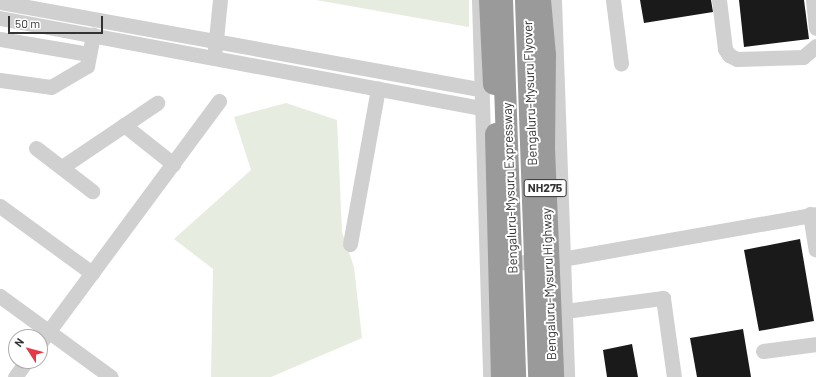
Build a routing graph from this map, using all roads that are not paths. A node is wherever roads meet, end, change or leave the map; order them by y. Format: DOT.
graph roads {
  1 [pos="220,0"];
  2 [pos="479,0"];
  3 [pos="490,0"];
  4 [pos="502,0"];
  5 [pos="526,0"];
  6 [pos="540,0"];
  7 [pos="554,0"];
  8 [pos="613,0"];
  9 [pos="719,0"];
  10 [pos="813,0"];
  11 [pos="0,2"];
  12 [pos="0,18"];
  13 [pos="816,28"];
  14 [pos="93,35"];
  15 [pos="0,39"];
  16 [pos="217,40"];
  17 [pos="816,46"];
  18 [pos="89,54"];
  19 [pos="212,58"];
  20 [pos="621,63"];
  21 [pos="0,80"];
  22 [pos="378,89"];
  23 [pos="482,90"];
  24 [pos="219,101"];
  25 [pos="157,103"];
  26 [pos="482,108"];
  27 [pos="124,125"];
  28 [pos="36,148"];
  29 [pos="173,164"];
  30 [pos="62,167"];
  31 [pos="92,191"];
  32 [pos="0,206"];
  33 [pos="813,214"];
  34 [pos="350,244"];
  35 [pos="816,250"];
  36 [pos="555,260"];
  37 [pos="493,265"];
  38 [pos="92,273"];
  39 [pos="0,296"];
  40 [pos="565,311"];
  41 [pos="35,329"];
  42 [pos="48,332"];
  43 [pos="48,339"];
  44 [pos="816,344"];
  45 [pos="763,351"];
  46 [pos="111,377"];
  47 [pos="490,377"];
  48 [pos="502,377"];
  49 [pos="515,377"];
  50 [pos="539,377"];
  51 [pos="553,377"];
  52 [pos="568,377"];
  53 [pos="674,377"];
  1 -- 16 [label="street"];
  2 -- 23 [label="street, Bengaluru-Mysuru Expressway"];
  3 -- 37 [label="highway, Bengaluru-Mysuru Expressway"];
  4 -- 49 [label="highway, Bengaluru-Mysuru Expressway / NH275, bridge"];
  5 -- 50 [label="highway, Bengaluru-Mysuru Flyover / NH275, bridge"];
  6 -- 36 [label="highway, Bengaluru-Mysuru Highway / NH275"];
  7 -- 36 [label="street, NH275"];
  8 -- 20 [label="street"];
  9 -- 17 [label="street"];
  10 -- 13 [label="street"];
  11 -- 16 [label="street"];
  12 -- 14 [label="street"];
  14 -- 18 [label="street"];
  14 -- 19 [label="street"];
  15 -- 18 [label="street"];
  16 -- 19 [label="street"];
  16 -- 23 [label="street"];
  18 -- 21 [label="street"];
  19 -- 22 [label="street"];
  22 -- 26 [label="street"];
  22 -- 34 [label="street"];
  23 -- 26 [label="street, Bengaluru-Mysuru Expressway"];
  24 -- 29 [label="street"];
  25 -- 27 [label="street"];
  26 -- 37 [label="street, Bengaluru-Mysuru Expressway"];
  27 -- 29 [label="street"];
  27 -- 30 [label="street"];
  28 -- 30 [label="street"];
  29 -- 38 [label="street"];
  30 -- 31 [label="street"];
  32 -- 38 [label="street"];
  33 -- 35 [label="street"];
  33 -- 36 [label="street"];
  36 -- 37 [label="street"];
  36 -- 40 [label="street, NH275"];
  36 -- 51 [label="highway, Bengaluru-Mysuru Highway / NH275"];
  37 -- 47 [label="street, Bengaluru-Mysuru Expressway"];
  37 -- 48 [label="highway, Bengaluru-Mysuru Expressway"];
  38 -- 42 [label="street"];
  39 -- 41 [label="street"];
  40 -- 52 [label="street, NH275"];
  40 -- 53 [label="street"];
  43 -- 46 [label="street"];
  44 -- 45 [label="street"];
}
